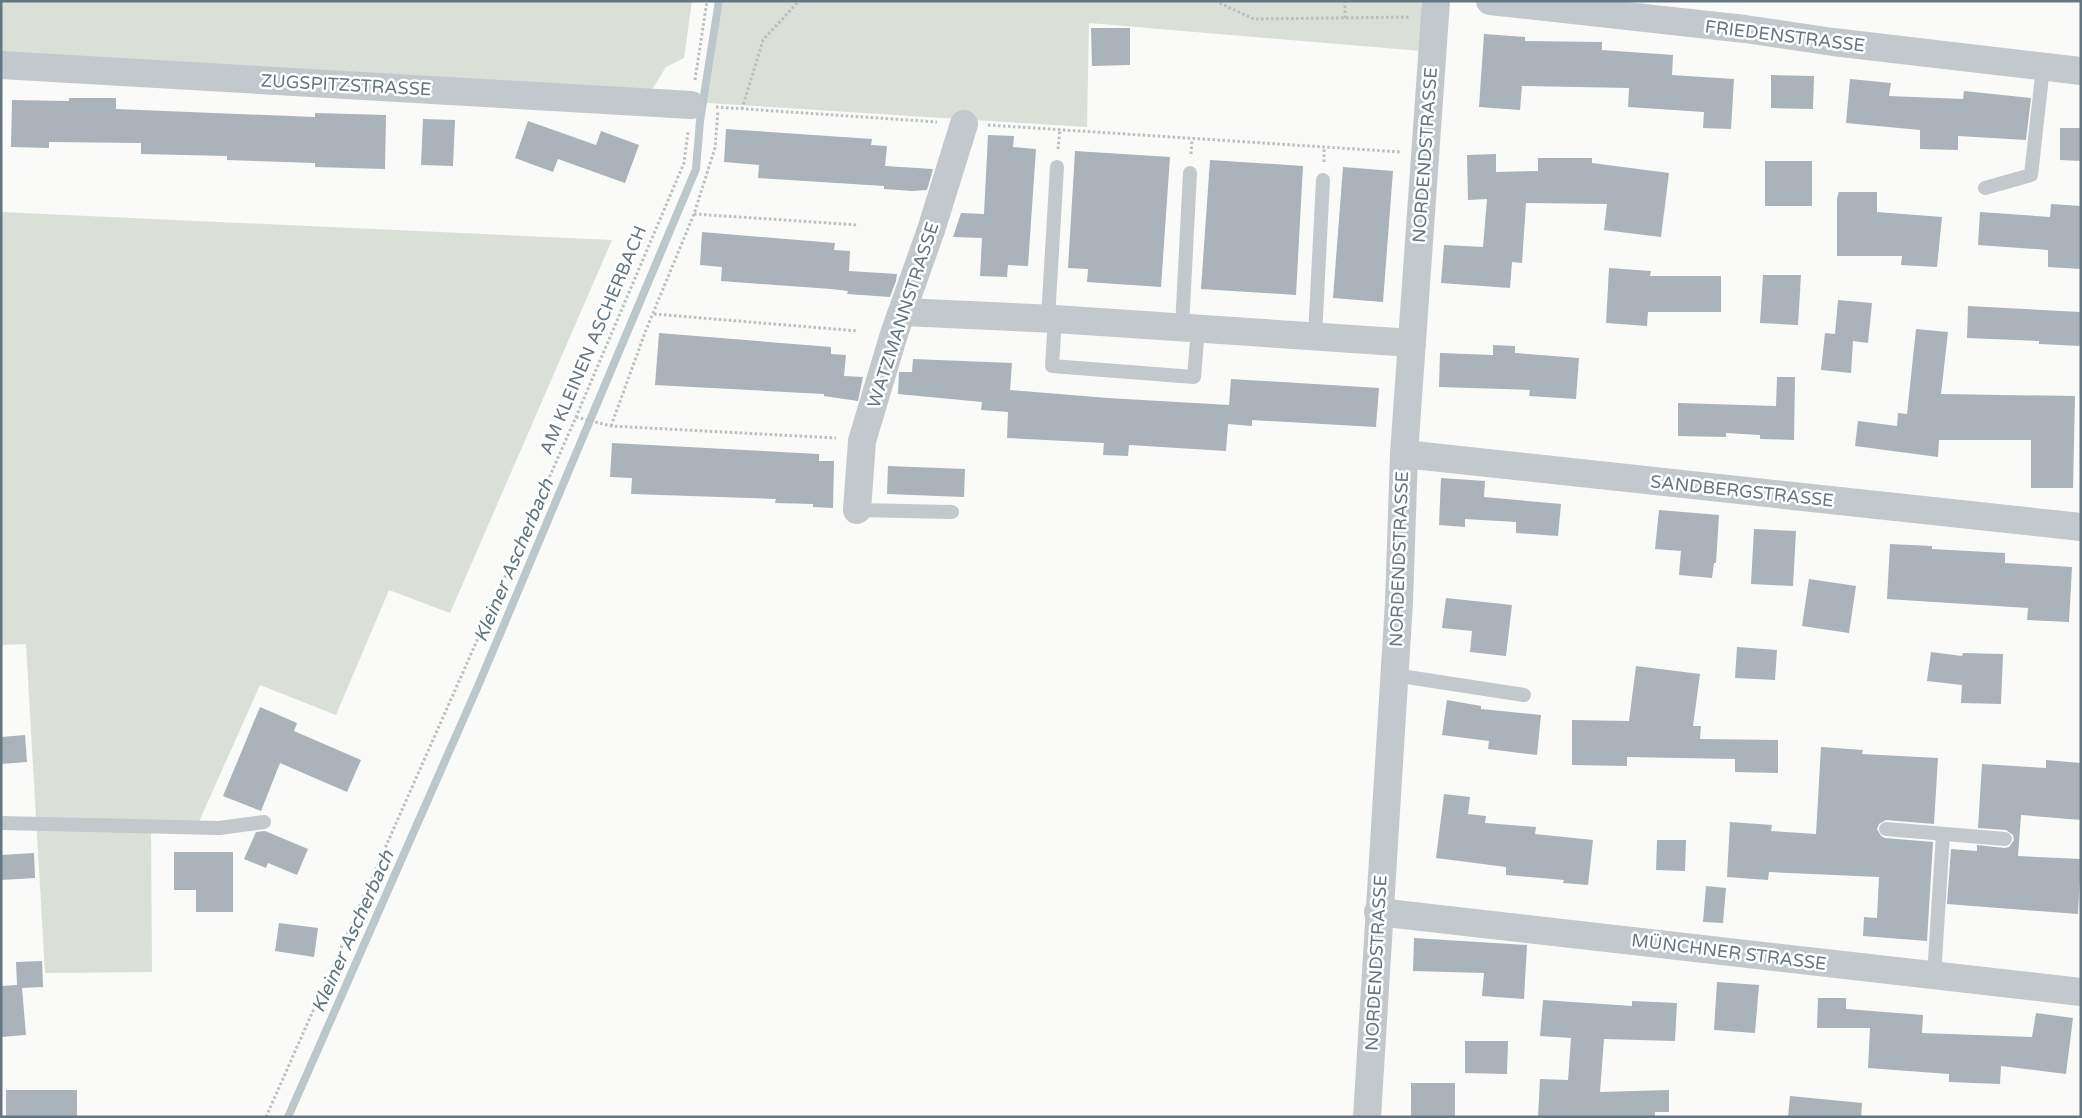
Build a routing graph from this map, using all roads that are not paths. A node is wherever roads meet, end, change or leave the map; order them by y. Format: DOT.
graph roads {
  1 [pos="1490,1"];
  2 [pos="1436,9"];
  3 [pos="1,65"];
  4 [pos="2043,67"];
  5 [pos="2081,71"];
  6 [pos="691,105"];
  7 [pos="964,124"];
  8 [pos="1056,166"];
  9 [pos="1190,173"];
  10 [pos="1323,180"];
  11 [pos="1985,188"];
  12 [pos="903,312"];
  13 [pos="1051,319"];
  14 [pos="1190,328"];
  15 [pos="1316,336"];
  16 [pos="1412,343"];
  17 [pos="1404,454"];
  18 [pos="857,510"];
  19 [pos="952,512"];
  20 [pos="2081,527"];
  21 [pos="1394,676"];
  22 [pos="1524,696"];
  23 [pos="264,822"];
  24 [pos="1,823"];
  25 [pos="1886,829"];
  26 [pos="1943,834"];
  27 [pos="2005,839"];
  28 [pos="1378,912"];
  29 [pos="1934,976"];
  30 [pos="2081,992"];
  31 [pos="1366,1117"];
  1 -- 4 [label="street, FRIEDENSTRASSE"];
  2 -- 16 [label="street, NORDENDSTRASSE"];
  3 -- 6 [label="street, ZUGSPITZSTRASSE"];
  4 -- 5 [label="street, FRIEDENSTRASSE"];
  4 -- 11 [label="lane"];
  7 -- 12 [label="street, WATZMANNSTRASSE"];
  8 -- 13 [label="lane"];
  9 -- 14 [label="lane"];
  10 -- 15 [label="lane"];
  12 -- 13 [label="street"];
  12 -- 18 [label="street, WATZMANNSTRASSE"];
  13 -- 14 [label="street"];
  13 -- 14 [label="lane"];
  14 -- 15 [label="street"];
  15 -- 16 [label="street"];
  16 -- 17 [label="street, NORDENDSTRASSE"];
  17 -- 20 [label="street, SANDBERGSTRASSE"];
  17 -- 21 [label="street, NORDENDSTRASSE"];
  18 -- 19 [label="lane"];
  21 -- 22 [label="lane"];
  21 -- 28 [label="street, NORDENDSTRASSE"];
  23 -- 24 [label="lane"];
  25 -- 26 [label="lane"];
  26 -- 27 [label="lane"];
  26 -- 29 [label="lane"];
  28 -- 29 [label="street, MÜNCHNER STRASSE"];
  28 -- 31 [label="street, NORDENDSTRASSE"];
  29 -- 30 [label="street, MÜNCHNER STRASSE"];
}
